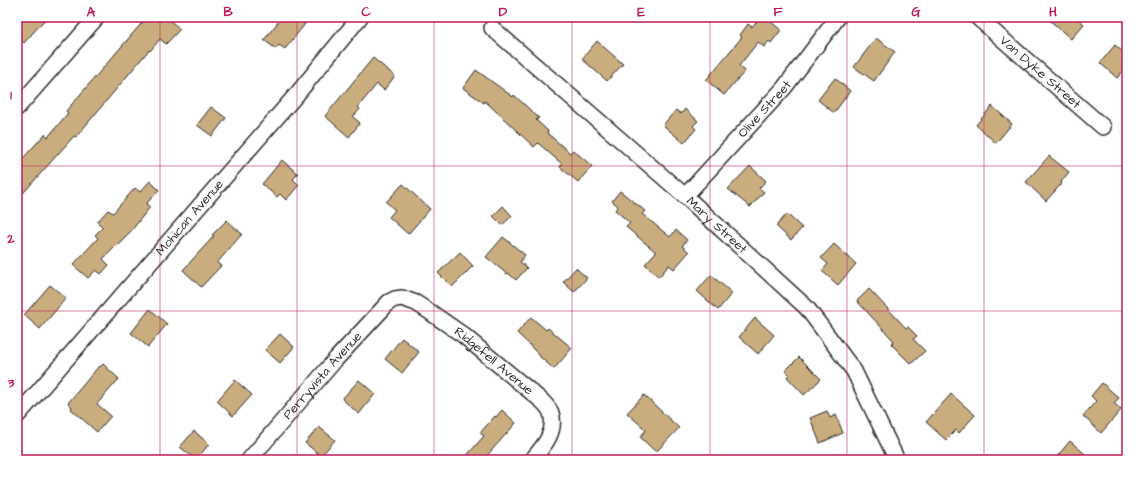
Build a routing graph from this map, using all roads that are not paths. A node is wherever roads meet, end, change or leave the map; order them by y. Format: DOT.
graph roads {
  1 [pos="96,17"];
  2 [pos="360,17"];
  3 [pos="838,17"];
  4 [pos="977,17"];
  5 [pos="492,28"];
  6 [pos="17,108"];
  7 [pos="1103,127"];
  8 [pos="685,196"];
  9 [pos="402,298"];
  10 [pos="17,416"];
  11 [pos="249,460"];
  12 [pos="532,460"];
  13 [pos="897,460"];
  1 -- 6 [label="street"];
  2 -- 10 [label="street, Mohican Avenue"];
  3 -- 8 [label="street, Olive Street"];
  4 -- 7 [label="street, Van Dyke Street"];
  5 -- 8 [label="street, Mary Street"];
  8 -- 13 [label="street, Mary Street"];
  9 -- 11 [label="street, Perryvista Avenue"];
  9 -- 12 [label="street, Ridgefell Avenue"];
}
